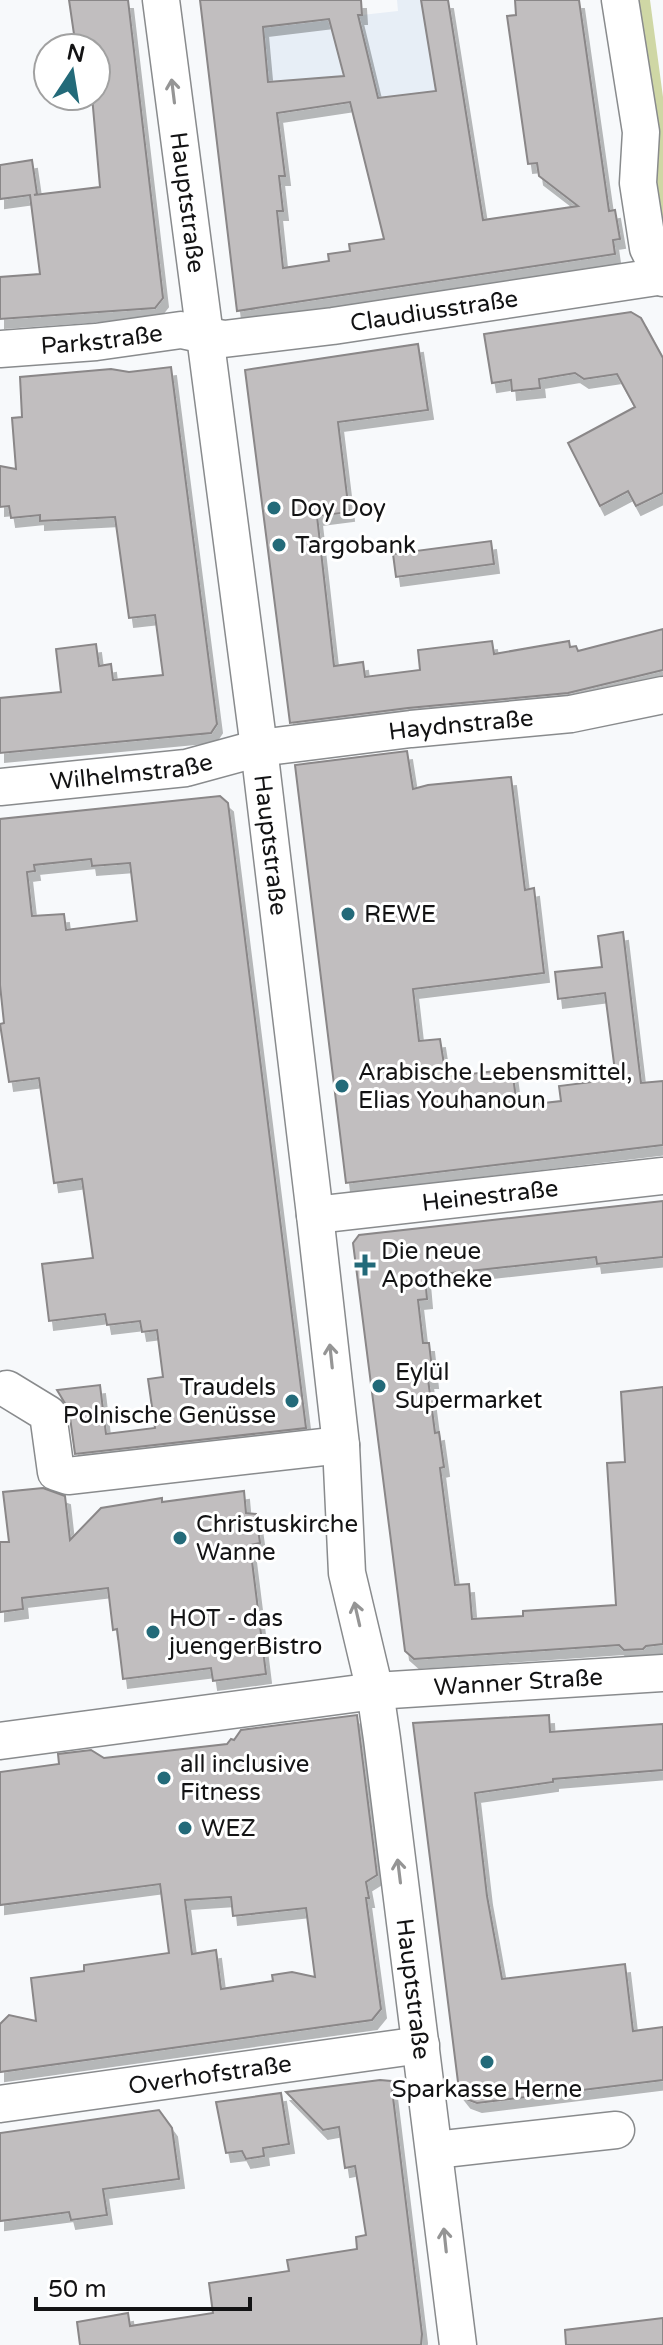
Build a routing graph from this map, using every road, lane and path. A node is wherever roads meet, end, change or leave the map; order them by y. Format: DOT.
graph roads {
  1 [pos="161,0"];
  2 [pos="620,0"];
  3 [pos="663,277"];
  4 [pos="204,335"];
  5 [pos="0,349"];
  6 [pos="663,695"];
  7 [pos="259,748"];
  8 [pos="0,787"];
  9 [pos="663,1176"];
  10 [pos="315,1215"];
  11 [pos="7,1389"];
  12 [pos="341,1445"];
  13 [pos="663,1673"];
  14 [pos="375,1691"];
  15 [pos="0,1741"];
  16 [pos="421,2045"];
  17 [pos="0,2104"];
  18 [pos="616,2130"];
  19 [pos="435,2150"];
  20 [pos="450,2288"];
  21 [pos="458,2345"];
  22 [pos="482,2345"];
  4 -- 1 [label="street, Hauptstraße, one-way"];
  2 -- 3 [label="street"];
  3 -- 4 [label="street, Claudiusstraße"];
  4 -- 5 [label="street, Parkstraße"];
  4 -- 7 [label="street, Hauptstraße"];
  6 -- 7 [label="street, Haydnstraße"];
  7 -- 8 [label="street, Wilhelmstraße"];
  7 -- 10 [label="street, Hauptstraße"];
  9 -- 10 [label="street, Heinestraße"];
  12 -- 10 [label="street, Hauptstraße, one-way"];
  11 -- 12 [label="street"];
  14 -- 12 [label="street, Hauptstraße, one-way"];
  13 -- 14 [label="street, Wanner Straße"];
  14 -- 15 [label="street"];
  16 -- 14 [label="street, Hauptstraße, one-way"];
  16 -- 17 [label="street, Overhofstraße"];
  16 -- 19 [label="street, Hauptstraße"];
  18 -- 19 [label="street"];
  20 -- 19 [label="street, Hauptstraße, one-way"];
  20 -- 21 [label="street, Hauptstraße"];
  20 -- 22 [label="street, Hauptstraße"];
}
